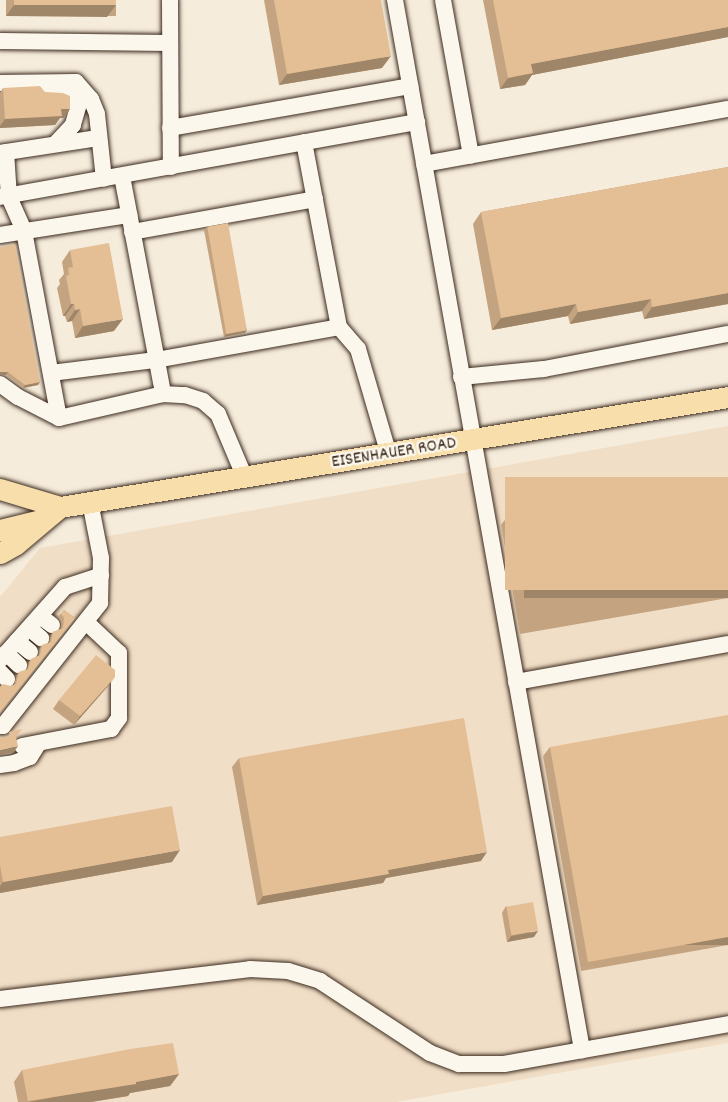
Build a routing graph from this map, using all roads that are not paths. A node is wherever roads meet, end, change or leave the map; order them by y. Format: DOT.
graph roads {
  1 [pos="170,0"];
  2 [pos="395,0"];
  3 [pos="442,0"];
  4 [pos="0,41"];
  5 [pos="169,43"];
  6 [pos="0,83"];
  7 [pos="410,86"];
  8 [pos="0,93"];
  9 [pos="728,109"];
  10 [pos="417,122"];
  11 [pos="170,128"];
  12 [pos="98,138"];
  13 [pos="304,142"];
  14 [pos="55,144"];
  15 [pos="3,153"];
  16 [pos="471,156"];
  17 [pos="424,164"];
  18 [pos="171,167"];
  19 [pos="122,176"];
  20 [pos="104,179"];
  21 [pos="4,197"];
  22 [pos="315,199"];
  23 [pos="129,215"];
  24 [pos="24,231"];
  25 [pos="132,232"];
  26 [pos="0,235"];
  27 [pos="339,327"];
  28 [pos="728,334"];
  29 [pos="156,360"];
  30 [pos="51,373"];
  31 [pos="461,377"];
  32 [pos="0,384"];
  33 [pos="163,394"];
  34 [pos="728,397"];
  35 [pos="59,418"];
  36 [pos="473,441"];
  37 [pos="388,454"];
  38 [pos="245,478"];
  39 [pos="0,489"];
  40 [pos="34,499"];
  41 [pos="90,502"];
  42 [pos="0,505"];
  43 [pos="52,513"];
  44 [pos="0,530"];
  45 [pos="0,553"];
  46 [pos="101,575"];
  47 [pos="86,621"];
  48 [pos="51,635"];
  49 [pos="728,644"];
  50 [pos="26,662"];
  51 [pos="516,682"];
  52 [pos="13,684"];
  53 [pos="0,726"];
  54 [pos="0,765"];
  55 [pos="0,999"];
  56 [pos="728,1024"];
  57 [pos="582,1050"];
  1 -- 5 [label="lane"];
  2 -- 7 [label="lane"];
  3 -- 16 [label="lane"];
  4 -- 5 [label="lane"];
  5 -- 11 [label="lane"];
  6 -- 12 [label="lane"];
  7 -- 10 [label="lane"];
  7 -- 11 [label="lane"];
  8 -- 14 [label="lane"];
  9 -- 16 [label="lane"];
  10 -- 13 [label="lane"];
  10 -- 17 [label="lane"];
  11 -- 18 [label="lane"];
  12 -- 14 [label="lane"];
  12 -- 20 [label="lane"];
  13 -- 18 [label="lane"];
  13 -- 22 [label="lane"];
  14 -- 15 [label="lane"];
  15 -- 21 [label="lane"];
  16 -- 17 [label="lane"];
  17 -- 31 [label="lane"];
  18 -- 19 [label="lane"];
  19 -- 20 [label="lane"];
  19 -- 23 [label="lane"];
  20 -- 21 [label="lane"];
  21 -- 24 [label="lane"];
  22 -- 25 [label="lane"];
  22 -- 27 [label="lane"];
  23 -- 24 [label="lane"];
  23 -- 25 [label="lane"];
  24 -- 26 [label="lane"];
  24 -- 30 [label="lane"];
  25 -- 29 [label="lane"];
  27 -- 29 [label="lane"];
  27 -- 37 [label="lane"];
  28 -- 31 [label="lane"];
  29 -- 30 [label="lane"];
  29 -- 33 [label="lane"];
  30 -- 35 [label="lane"];
  31 -- 36 [label="lane"];
  32 -- 35 [label="lane"];
  33 -- 35 [label="lane"];
  33 -- 38 [label="lane"];
  34 -- 36 [label="main road, EISENHAUER ROAD"];
  36 -- 37 [label="main road, EISENHAUER ROAD"];
  36 -- 51 [label="lane"];
  37 -- 38 [label="main road, EISENHAUER ROAD"];
  38 -- 41 [label="main road, EISENHAUER ROAD"];
  39 -- 40 [label="main road"];
  40 -- 42 [label="main road, EISENHAUER ROAD"];
  40 -- 43 [label="main road, EISENHAUER ROAD"];
  41 -- 43 [label="main road, EISENHAUER ROAD"];
  41 -- 46 [label="lane"];
  43 -- 44 [label="main road, EISENHAUER ROAD"];
  43 -- 45 [label="main road"];
  46 -- 47 [label="lane"];
  46 -- 48 [label="lane"];
  47 -- 48 [label="lane"];
  47 -- 54 [label="lane"];
  48 -- 50 [label="lane"];
  48 -- 50 [label="lane"];
  49 -- 51 [label="lane"];
  50 -- 52 [label="lane"];
  51 -- 57 [label="lane"];
  52 -- 53 [label="lane"];
  55 -- 57 [label="lane"];
  56 -- 57 [label="lane"];
}
